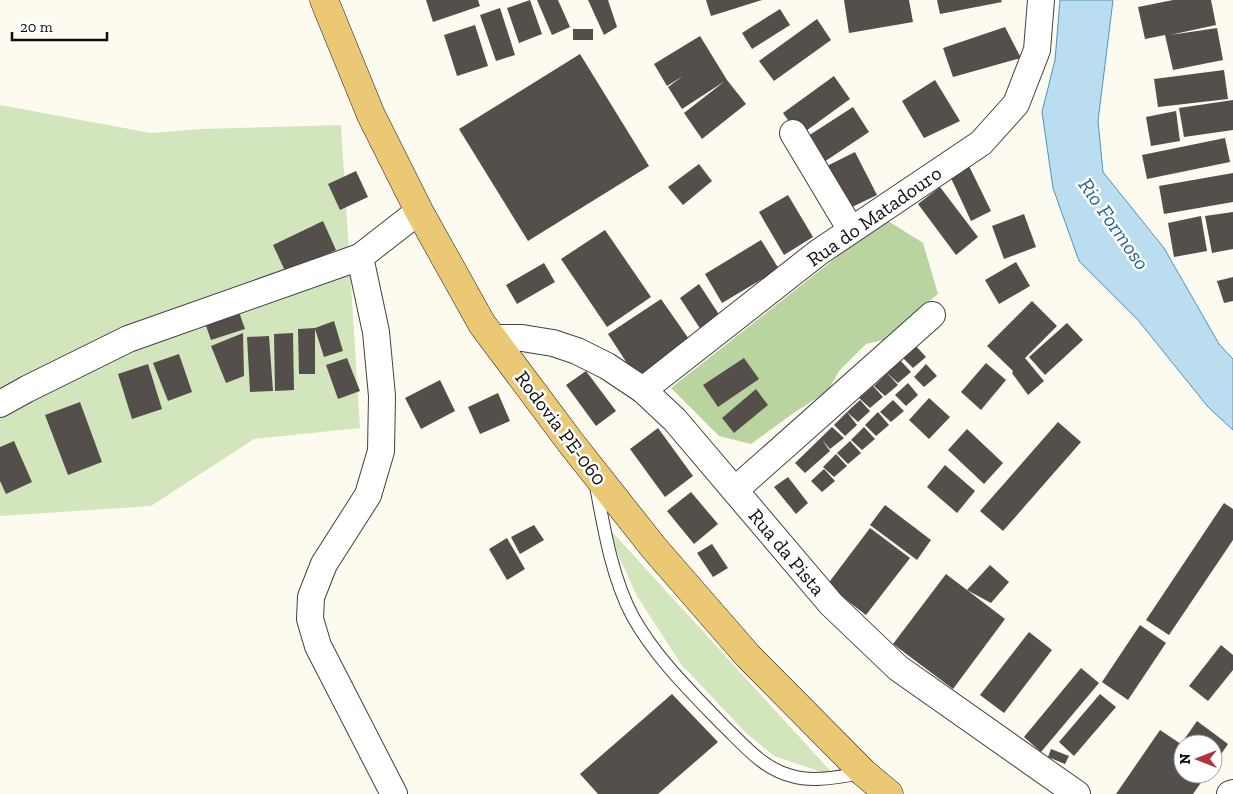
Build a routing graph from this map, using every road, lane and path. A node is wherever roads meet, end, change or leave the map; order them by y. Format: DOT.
graph roads {
  1 [pos="324,0"];
  2 [pos="1042,0"];
  3 [pos="793,133"];
  4 [pos="419,211"];
  5 [pos="852,230"];
  6 [pos="360,257"];
  7 [pos="932,315"];
  8 [pos="493,338"];
  9 [pos="643,390"];
  10 [pos="0,404"];
  11 [pos="594,472"];
  12 [pos="736,490"];
  13 [pos="864,773"];
  14 [pos="394,794"];
  15 [pos="889,794"];
  16 [pos="1077,794"];
  1 -- 4 [label="main road, Rodovia PE-060"];
  2 -- 5 [label="street, Rua do Matadouro"];
  3 -- 5 [label="street"];
  4 -- 6 [label="street"];
  4 -- 8 [label="main road, Rodovia PE-060"];
  5 -- 9 [label="street, Rua do Matadouro"];
  6 -- 10 [label="street"];
  6 -- 14 [label="street"];
  7 -- 12 [label="street"];
  8 -- 9 [label="street, Rua da Pista"];
  8 -- 11 [label="main road, Rodovia PE-060"];
  9 -- 12 [label="street, Rua da Pista"];
  11 -- 13 [label="main road, Rodovia PE-060"];
  11 -- 13 [label="lane"];
  12 -- 16 [label="street, Rua da Pista"];
  13 -- 15 [label="main road, Rodovia PE-060"];
}
